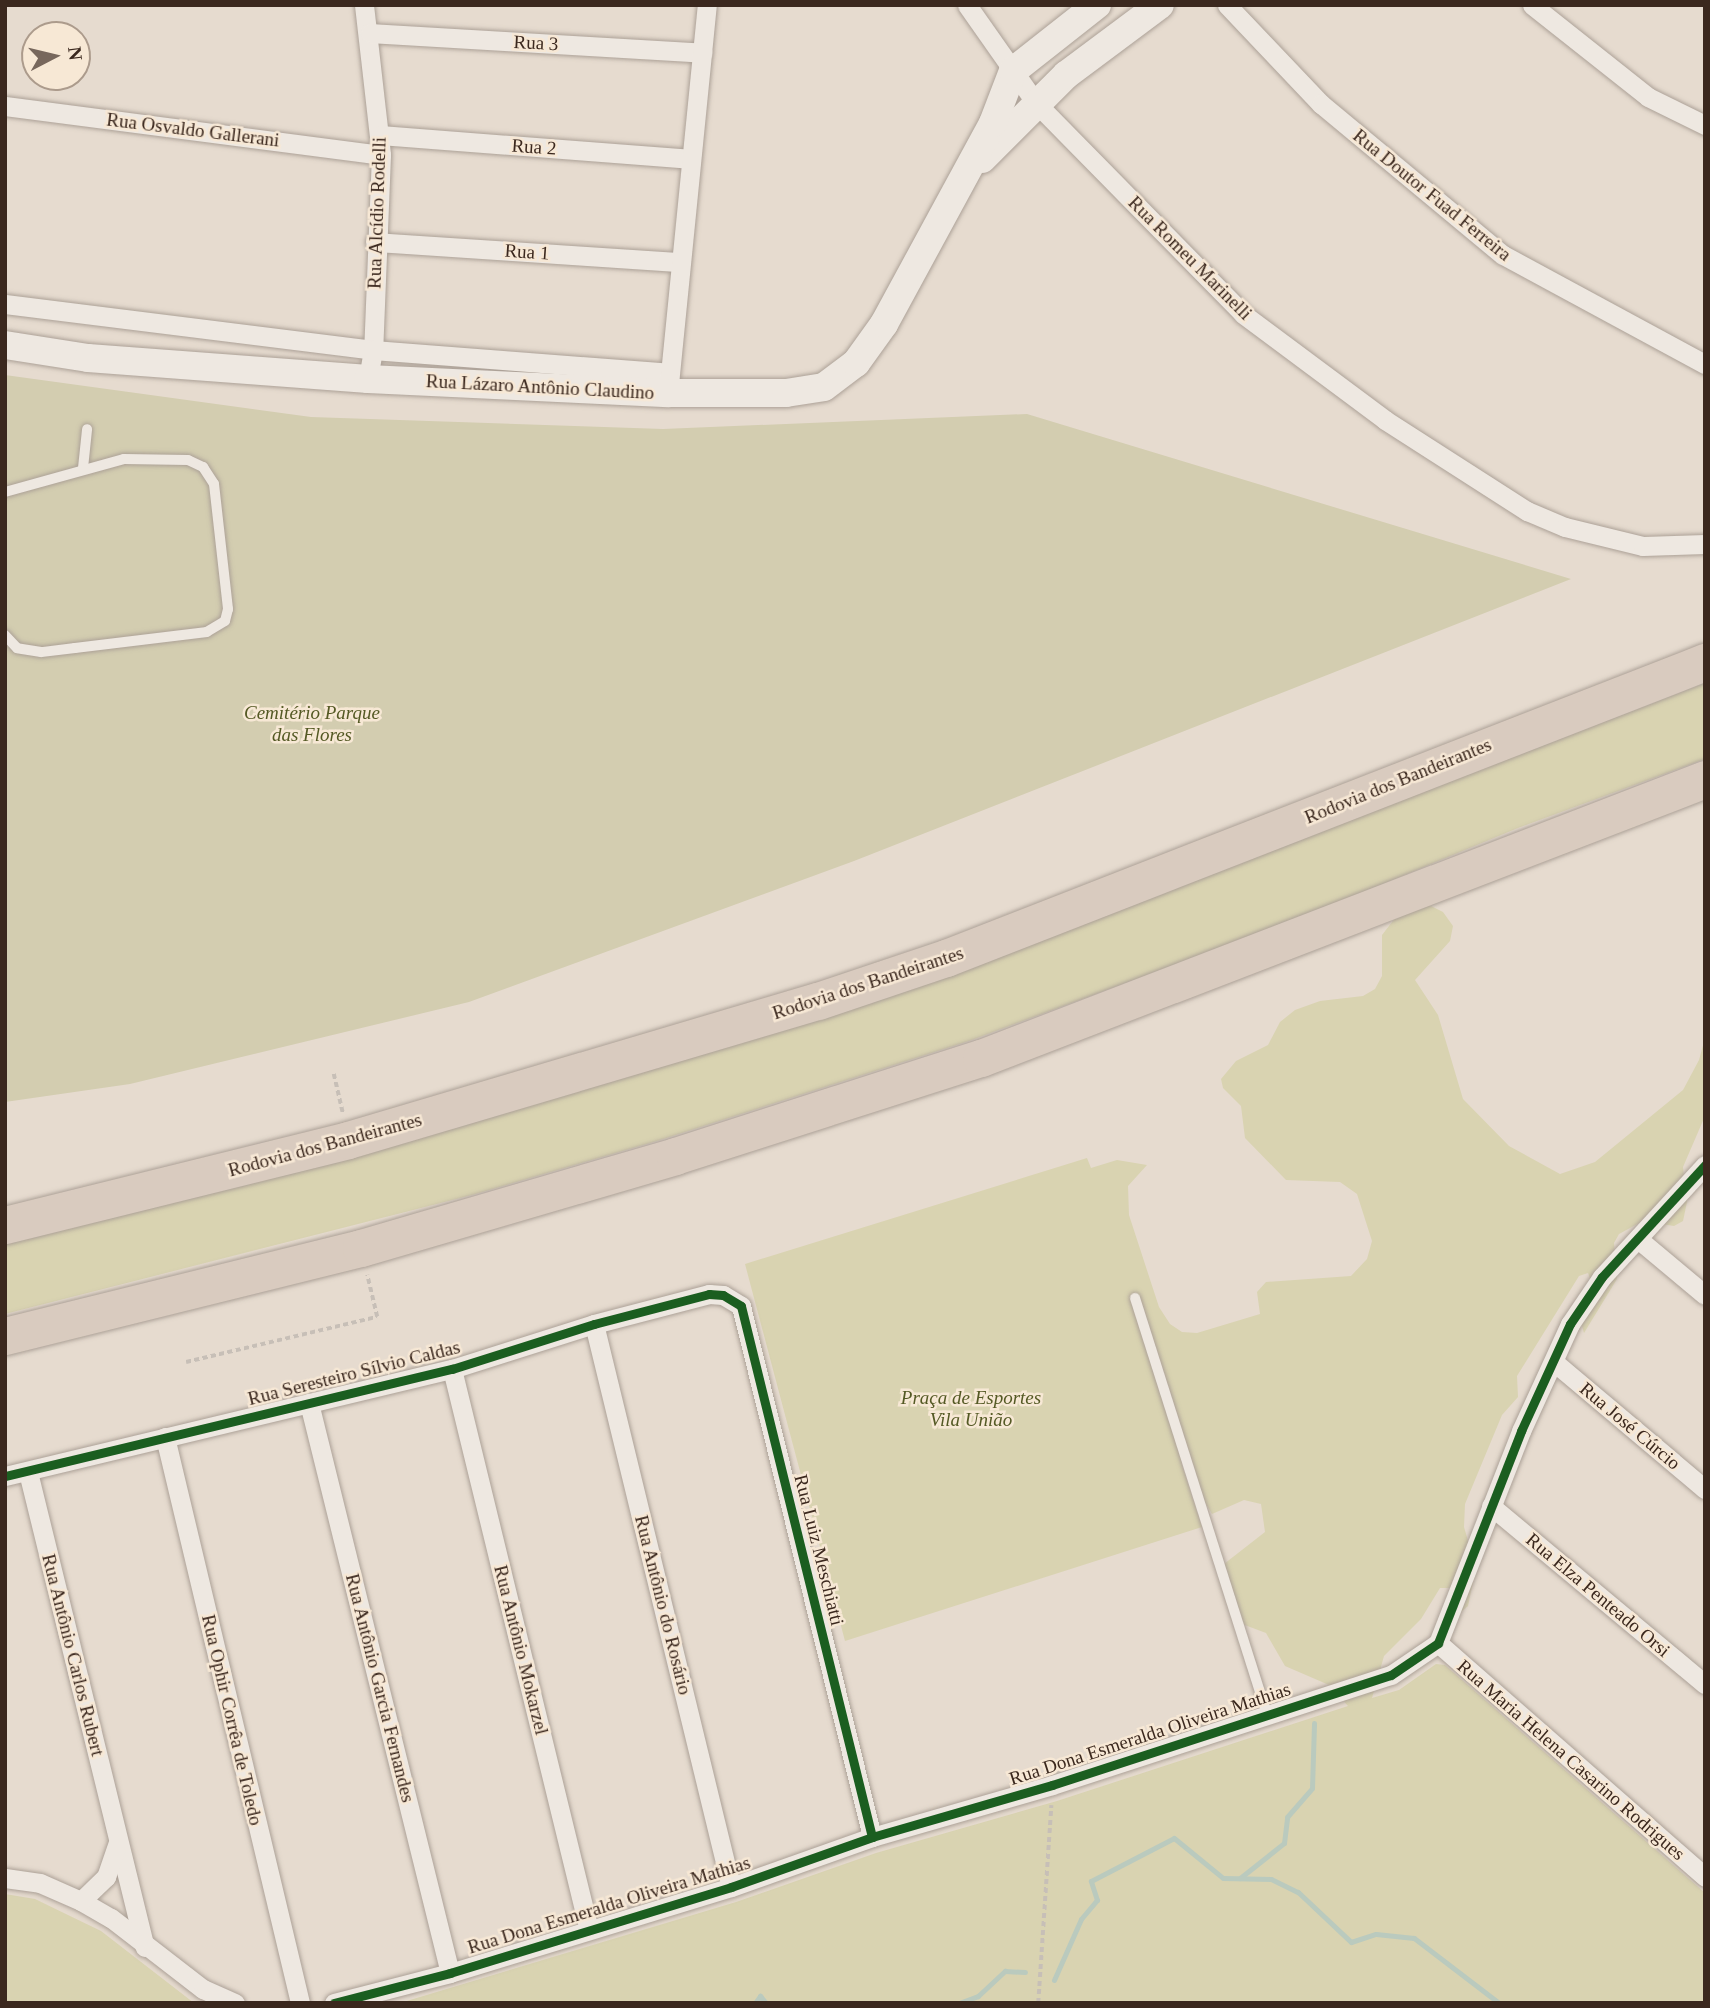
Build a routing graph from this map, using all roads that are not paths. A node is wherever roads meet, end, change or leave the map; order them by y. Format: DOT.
graph roads {
  1 [pos="363,5"];
  2 [pos="707,5"];
  3 [pos="967,5"];
  4 [pos="1097,5"];
  5 [pos="1160,5"];
  6 [pos="1227,5"];
  7 [pos="1532,5"];
  8 [pos="370,33"];
  9 [pos="702,53"];
  10 [pos="1013,71"];
  11 [pos="1036,103"];
  12 [pos="5,106"];
  13 [pos="1705,125"];
  14 [pos="380,135"];
  15 [pos="381,155"];
  16 [pos="689,159"];
  17 [pos="960,179"];
  18 [pos="375,242"];
  19 [pos="679,262"];
  20 [pos="5,304"];
  21 [pos="5,345"];
  22 [pos="373,350"];
  23 [pos="1705,364"];
  24 [pos="368,379"];
  25 [pos="669,383"];
  26 [pos="87,429"];
  27 [pos="83,468"];
  28 [pos="5,492"];
  29 [pos="1705,544"];
  30 [pos="5,635"];
  31 [pos="1705,662"];
  32 [pos="1705,779"];
  33 [pos="1705,1166"];
  34 [pos="5,1225"];
  35 [pos="1638,1239"];
  36 [pos="709,1294"];
  37 [pos="1705,1294"];
  38 [pos="1135,1298"];
  39 [pos="594,1324"];
  40 [pos="5,1336"];
  41 [pos="1554,1362"];
  42 [pos="452,1369"];
  43 [pos="309,1403"];
  44 [pos="165,1437"];
  45 [pos="28,1472"];
  46 [pos="5,1476"];
  47 [pos="1705,1489"];
  48 [pos="1491,1506"];
  49 [pos="1438,1643"];
  50 [pos="1705,1684"];
  51 [pos="1268,1714"];
  52 [pos="119,1838"];
  53 [pos="872,1838"];
  54 [pos="1705,1877"];
  55 [pos="5,1878"];
  56 [pos="732,1887"];
  57 [pos="81,1901"];
  58 [pos="589,1930"];
  59 [pos="145,1947"];
  60 [pos="450,1973"];
  61 [pos="235,2003"];
  62 [pos="300,2003"];
  63 [pos="334,2003"];
  1 -- 8 [label="street, Rua Alcídio Rodelli"];
  2 -- 9 [label="street"];
  3 -- 10 [label="street, Rua Romeu Marinelli"];
  4 -- 10 [label="main road"];
  5 -- 11 [label="main road, Rua Lázaro Antônio Claudino"];
  6 -- 23 [label="street, Rua Doutor Fuad Ferreira"];
  7 -- 13 [label="street"];
  8 -- 9 [label="street, Rua 3"];
  8 -- 14 [label="street, Rua Alcídio Rodelli"];
  9 -- 16 [label="street"];
  10 -- 11 [label="street, Rua Romeu Marinelli"];
  10 -- 17 [label="main road, Rua Lázaro Antônio Claudino"];
  11 -- 17 [label="main road, Rua Lázaro Antônio Claudino"];
  11 -- 29 [label="street, Rua Romeu Marinelli"];
  12 -- 15 [label="street, Rua Osvaldo Gallerani"];
  14 -- 15 [label="street, Rua Alcídio Rodelli"];
  14 -- 16 [label="street, Rua 2"];
  15 -- 18 [label="street, Rua Alcídio Rodelli"];
  16 -- 19 [label="street"];
  17 -- 25 [label="main road, Rua Lázaro Antônio Claudino"];
  18 -- 19 [label="street, Rua 1"];
  18 -- 22 [label="street, Rua Alcídio Rodelli"];
  19 -- 25 [label="street"];
  20 -- 22 [label="street"];
  21 -- 24 [label="main road, Rua Lázaro Antônio Claudino"];
  22 -- 24 [label="street, Rua Alcídio Rodelli"];
  22 -- 25 [label="street"];
  24 -- 25 [label="main road, Rua Lázaro Antônio Claudino"];
  26 -- 27 [label="lane"];
  27 -- 28 [label="lane"];
  27 -- 30 [label="lane"];
  31 -- 34 [label="highway, Rodovia dos Bandeirantes"];
  32 -- 40 [label="highway"];
  33 -- 35 [label="street"];
  35 -- 37 [label="street"];
  35 -- 41 [label="street"];
  36 -- 39 [label="street, Rua Seresteiro Sílvio Caldas"];
  36 -- 53 [label="street, Rua Luiz Meschiatti"];
  38 -- 51 [label="lane"];
  39 -- 42 [label="street, Rua Seresteiro Sílvio Caldas"];
  39 -- 56 [label="street, Rua Antônio do Rosário"];
  41 -- 47 [label="street, Rua José Cúrcio"];
  41 -- 48 [label="street"];
  42 -- 43 [label="street, Rua Seresteiro Sílvio Caldas"];
  42 -- 58 [label="street, Rua Antônio Mokarzel"];
  43 -- 44 [label="street, Rua Seresteiro Sílvio Caldas"];
  43 -- 60 [label="street, Rua Antônio Garcia Fernandes"];
  44 -- 45 [label="street, Rua Seresteiro Sílvio Caldas"];
  44 -- 62 [label="street, Rua Ophir Corrêa de Toledo"];
  45 -- 46 [label="street, Rua Seresteiro Sílvio Caldas"];
  45 -- 52 [label="street, Rua Antônio Carlos Rubert"];
  48 -- 49 [label="street"];
  48 -- 50 [label="street, Rua Elza Penteado Orsi"];
  49 -- 51 [label="street, Rua Dona Esmeralda Oliveira Mathias"];
  49 -- 54 [label="street, Rua Maria Helena Casarino Rodrigues"];
  51 -- 53 [label="street, Rua Dona Esmeralda Oliveira Mathias"];
  52 -- 57 [label="street"];
  52 -- 59 [label="street, Rua Antônio Carlos Rubert"];
  53 -- 56 [label="street, Rua Dona Esmeralda Oliveira Mathias"];
  55 -- 57 [label="street"];
  56 -- 58 [label="street, Rua Dona Esmeralda Oliveira Mathias"];
  57 -- 59 [label="street"];
  58 -- 60 [label="street, Rua Dona Esmeralda Oliveira Mathias"];
  59 -- 61 [label="street"];
  60 -- 63 [label="street, Rua Dona Esmeralda Oliveira Mathias"];
}
